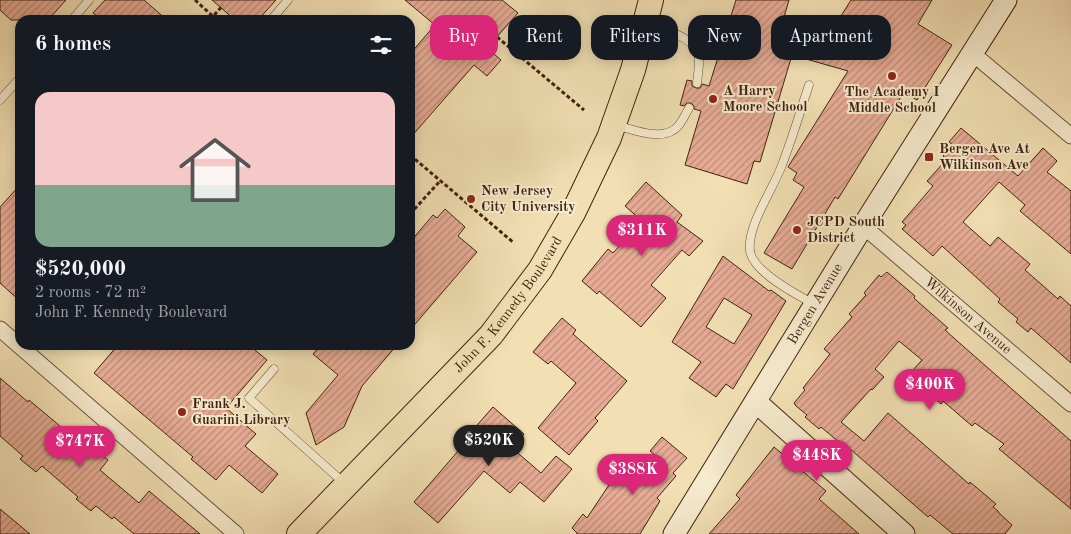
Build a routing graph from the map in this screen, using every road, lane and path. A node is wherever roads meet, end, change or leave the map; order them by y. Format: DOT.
graph roads {
  1 [pos="90,0"];
  2 [pos="195,0"];
  3 [pos="288,0"];
  4 [pos="651,0"];
  5 [pos="1006,0"];
  6 [pos="223,5"];
  7 [pos="76,15"];
  8 [pos="212,15"];
  9 [pos="214,15"];
  10 [pos="275,15"];
  11 [pos="647,15"];
  12 [pos="678,36"];
  13 [pos="498,38"];
  14 [pos="972,53"];
  15 [pos="636,60"];
  16 [pos="697,83"];
  17 [pos="15,84"];
  18 [pos="809,85"];
  19 [pos="0,100"];
  20 [pos="689,108"];
  21 [pos="584,110"];
  22 [pos="614,125"];
  23 [pos="1071,136"];
  24 [pos="415,159"];
  25 [pos="440,181"];
  26 [pos="415,208"];
  27 [pos="863,226"];
  28 [pos="514,243"];
  29 [pos="816,305"];
  30 [pos="0,329"];
  31 [pos="15,342"];
  32 [pos="24,350"];
  33 [pos="274,369"];
  34 [pos="756,402"];
  35 [pos="1071,404"];
  36 [pos="346,485"];
  37 [pos="236,534"];
  38 [pos="299,534"];
  39 [pos="674,534"];
  40 [pos="904,534"];
  1 -- 7 [label="lane"];
  2 -- 8 [label="path"];
  3 -- 10 [label="lane"];
  4 -- 11 [label="main road, John F. Kennedy Boulevard"];
  5 -- 14 [label="street, Bergen Avenue"];
  6 -- 9 [label="path"];
  12 -- 16 [label="lane"];
  13 -- 21 [label="path"];
  14 -- 23 [label="street"];
  14 -- 27 [label="street, Bergen Avenue"];
  15 -- 22 [label="main road, John F. Kennedy Boulevard"];
  17 -- 19 [label="lane"];
  18 -- 29 [label="lane"];
  20 -- 22 [label="lane"];
  22 -- 36 [label="main road, John F. Kennedy Boulevard"];
  24 -- 25 [label="path"];
  25 -- 26 [label="path"];
  25 -- 28 [label="path"];
  27 -- 29 [label="street, Bergen Avenue"];
  27 -- 35 [label="street, Wilkinson Avenue"];
  29 -- 34 [label="street, Bergen Avenue"];
  30 -- 31 [label="street"];
  32 -- 37 [label="street"];
  33 -- 36 [label="lane"];
  34 -- 39 [label="street, Bergen Avenue"];
  34 -- 40 [label="street"];
  36 -- 38 [label="main road, John F. Kennedy Boulevard"];
}
